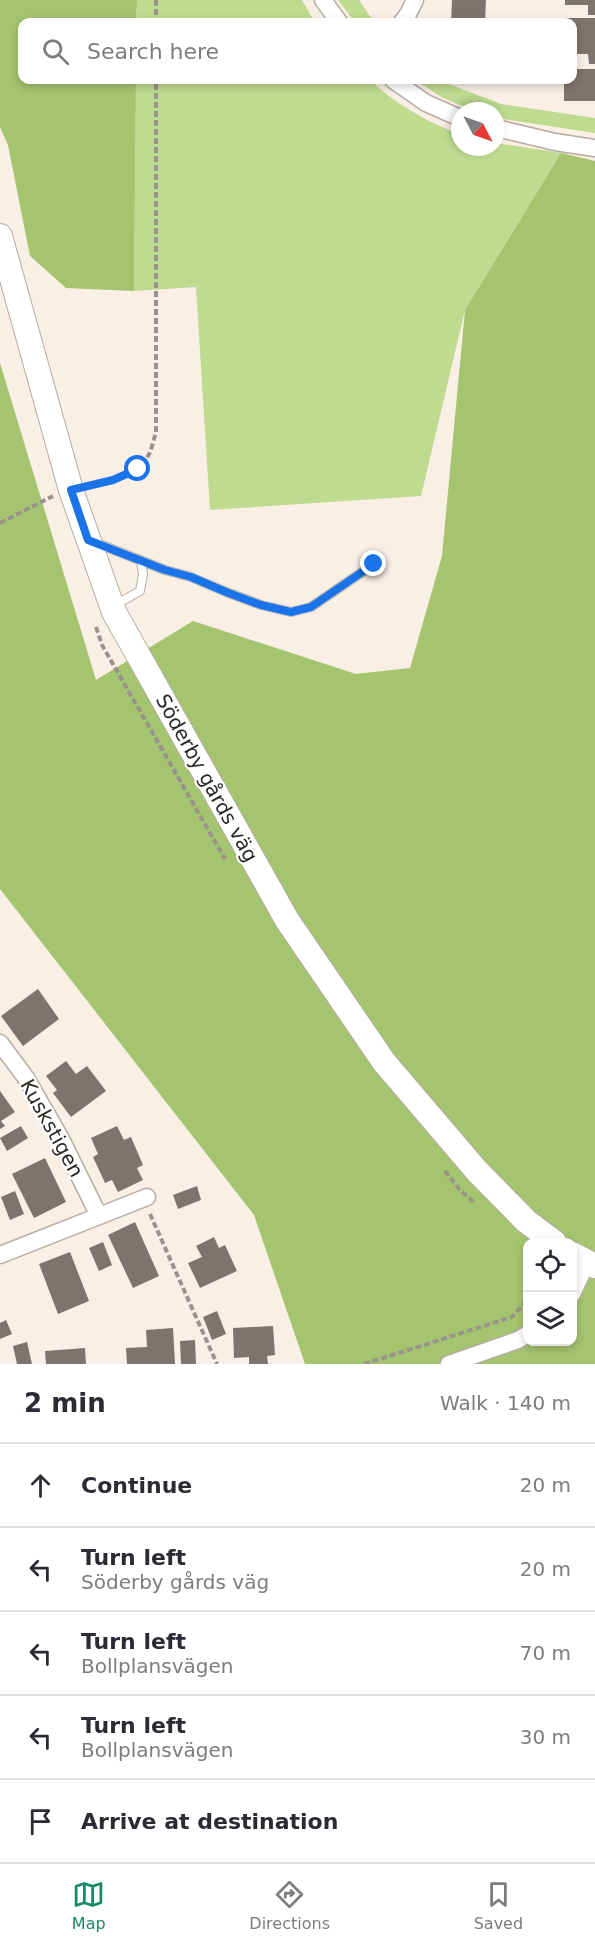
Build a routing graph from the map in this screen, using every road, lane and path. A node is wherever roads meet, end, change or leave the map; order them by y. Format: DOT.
graph roads {
  1 [pos="156,0"];
  2 [pos="323,0"];
  3 [pos="415,0"];
  4 [pos="156,18"];
  5 [pos="336,18"];
  6 [pos="404,18"];
  7 [pos="156,84"];
  8 [pos="399,84"];
  9 [pos="451,114"];
  10 [pos="505,130"];
  11 [pos="595,148"];
  12 [pos="0,236"];
  13 [pos="71,490"];
  14 [pos="0,523"];
  15 [pos="88,540"];
  16 [pos="141,561"];
  17 [pos="374,564"];
  18 [pos="112,606"];
  19 [pos="0,1042"];
  20 [pos="143,1199"];
  21 [pos="99,1216"];
  22 [pos="549,1238"];
  23 [pos="0,1255"];
  24 [pos="585,1261"];
  25 [pos="574,1292"];
  26 [pos="523,1305"];
  27 [pos="523,1337"];
  28 [pos="217,1364"];
  29 [pos="364,1364"];
  30 [pos="449,1364"];
  1 -- 4 [label="path"];
  2 -- 5 [label="street"];
  3 -- 6 [label="street"];
  7 -- 13 [label="path"];
  8 -- 9 [label="street"];
  10 -- 11 [label="street"];
  12 -- 13 [label="main road, Söderby gårds väg"];
  13 -- 14 [label="path"];
  13 -- 15 [label="main road, Söderby gårds väg"];
  15 -- 16 [label="lane"];
  15 -- 18 [label="main road, Söderby gårds väg"];
  16 -- 17 [label="lane"];
  16 -- 18 [label="lane"];
  18 -- 22 [label="main road, Söderby gårds väg"];
  19 -- 21 [label="street, Kuskstigen"];
  20 -- 21 [label="street"];
  20 -- 28 [label="path"];
  21 -- 23 [label="street"];
  24 -- 25 [label="street"];
  26 -- 29 [label="path"];
  27 -- 30 [label="street"];
}
